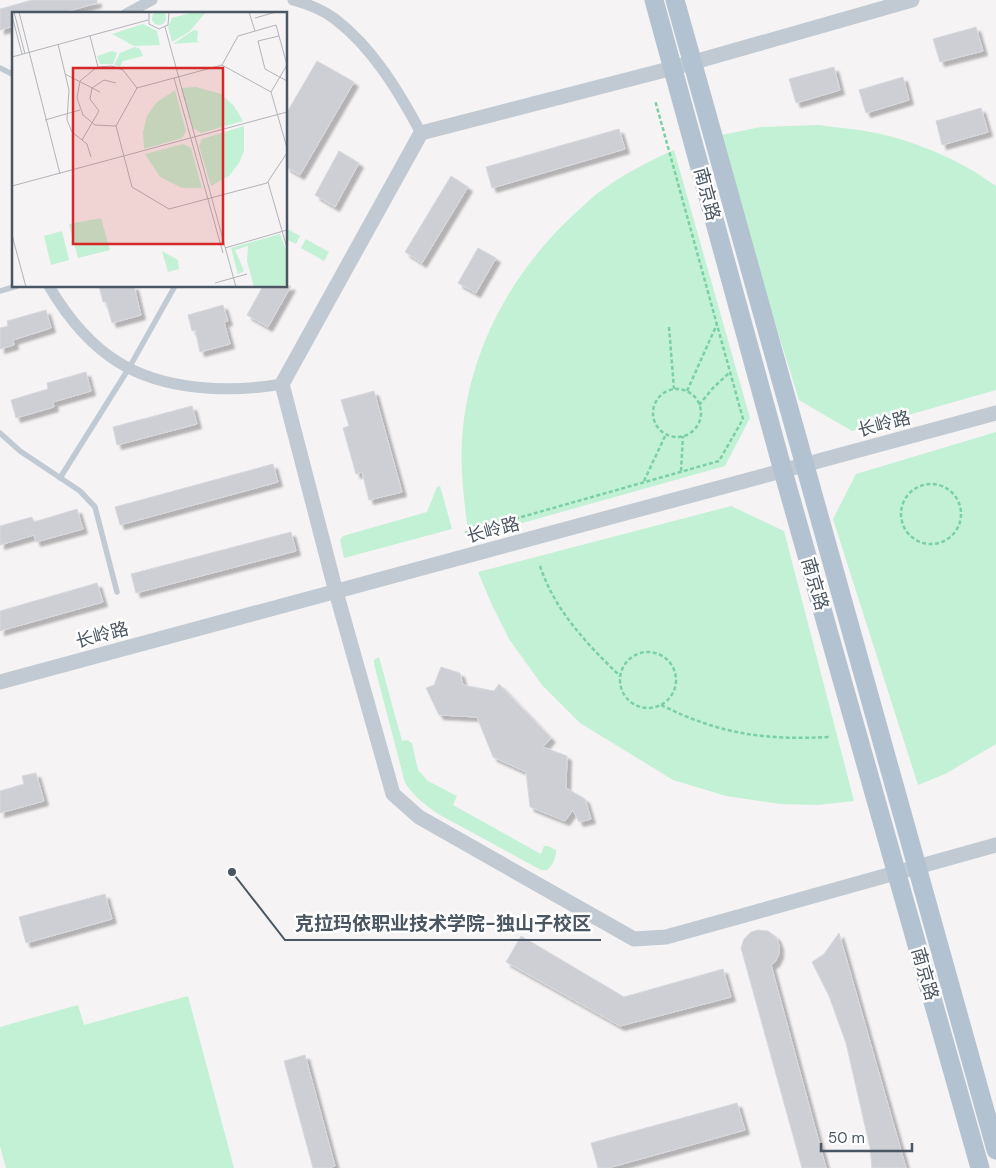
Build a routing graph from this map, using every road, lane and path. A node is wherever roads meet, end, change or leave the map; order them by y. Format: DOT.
graph roads {
  1 [pos="152,0"];
  2 [pos="293,0"];
  3 [pos="654,0"];
  4 [pos="674,0"];
  5 [pos="912,0"];
  6 [pos="130,12"];
  7 [pos="692,62"];
  8 [pos="0,68"];
  9 [pos="673,68"];
  10 [pos="12,74"];
  11 [pos="655,100"];
  12 [pos="422,132"];
  13 [pos="49,288"];
  14 [pos="174,288"];
  15 [pos="716,324"];
  16 [pos="669,327"];
  17 [pos="129,368"];
  18 [pos="730,372"];
  19 [pos="282,384"];
  20 [pos="674,388"];
  21 [pos="686,391"];
  22 [pos="699,405"];
  23 [pos="996,413"];
  24 [pos="0,433"];
  25 [pos="666,434"];
  26 [pos="683,436"];
  27 [pos="805,465"];
  28 [pos="681,471"];
  29 [pos="783,472"];
  30 [pos="60,478"];
  31 [pos="644,481"];
  32 [pos="901,516"];
  33 [pos="465,533"];
  34 [pos="540,566"];
  35 [pos="117,592"];
  36 [pos="336,592"];
  37 [pos="620,676"];
  38 [pos="0,682"];
  39 [pos="661,705"];
  40 [pos="831,737"];
  41 [pos="996,845"];
  42 [pos="917,867"];
  43 [pos="897,873"];
  44 [pos="996,1150"];
  45 [pos="980,1168"];
  1 -- 6 [label="street"];
  2 -- 12 [label="street"];
  3 -- 9 [label="main road, 南京路"];
  4 -- 7 [label="main road, 南京路"];
  5 -- 7 [label="street"];
  7 -- 9 [label="street"];
  7 -- 27 [label="main road, 南京路"];
  8 -- 10 [label="lane"];
  9 -- 12 [label="street"];
  9 -- 29 [label="main road, 南京路"];
  11 -- 15 [label="path"];
  12 -- 19 [label="street"];
  13 -- 17 [label="street"];
  14 -- 17 [label="lane"];
  15 -- 18 [label="path"];
  15 -- 21 [label="path"];
  16 -- 20 [label="path"];
  17 -- 19 [label="street"];
  17 -- 30 [label="lane"];
  18 -- 22 [label="path"];
  18 -- 28 [label="path"];
  19 -- 36 [label="street"];
  20 -- 21 [label="path"];
  20 -- 25 [label="path"];
  21 -- 22 [label="path"];
  22 -- 26 [label="path"];
  23 -- 27 [label="street, 长岭路"];
  24 -- 30 [label="lane"];
  25 -- 26 [label="path"];
  25 -- 31 [label="path"];
  26 -- 28 [label="path"];
  27 -- 29 [label="street, 长岭路"];
  27 -- 42 [label="main road, 南京路"];
  28 -- 31 [label="path"];
  29 -- 36 [label="street, 长岭路"];
  29 -- 43 [label="main road, 南京路"];
  30 -- 35 [label="lane"];
  31 -- 33 [label="path"];
  32 -- 32 [label="path"];
  34 -- 37 [label="path"];
  36 -- 38 [label="street, 长岭路"];
  36 -- 43 [label="street"];
  37 -- 39 [label="path"];
  37 -- 39 [label="path"];
  39 -- 40 [label="path"];
  41 -- 42 [label="street"];
  42 -- 43 [label="street"];
  42 -- 44 [label="main road, 南京路"];
  43 -- 45 [label="main road, 南京路"];
}
